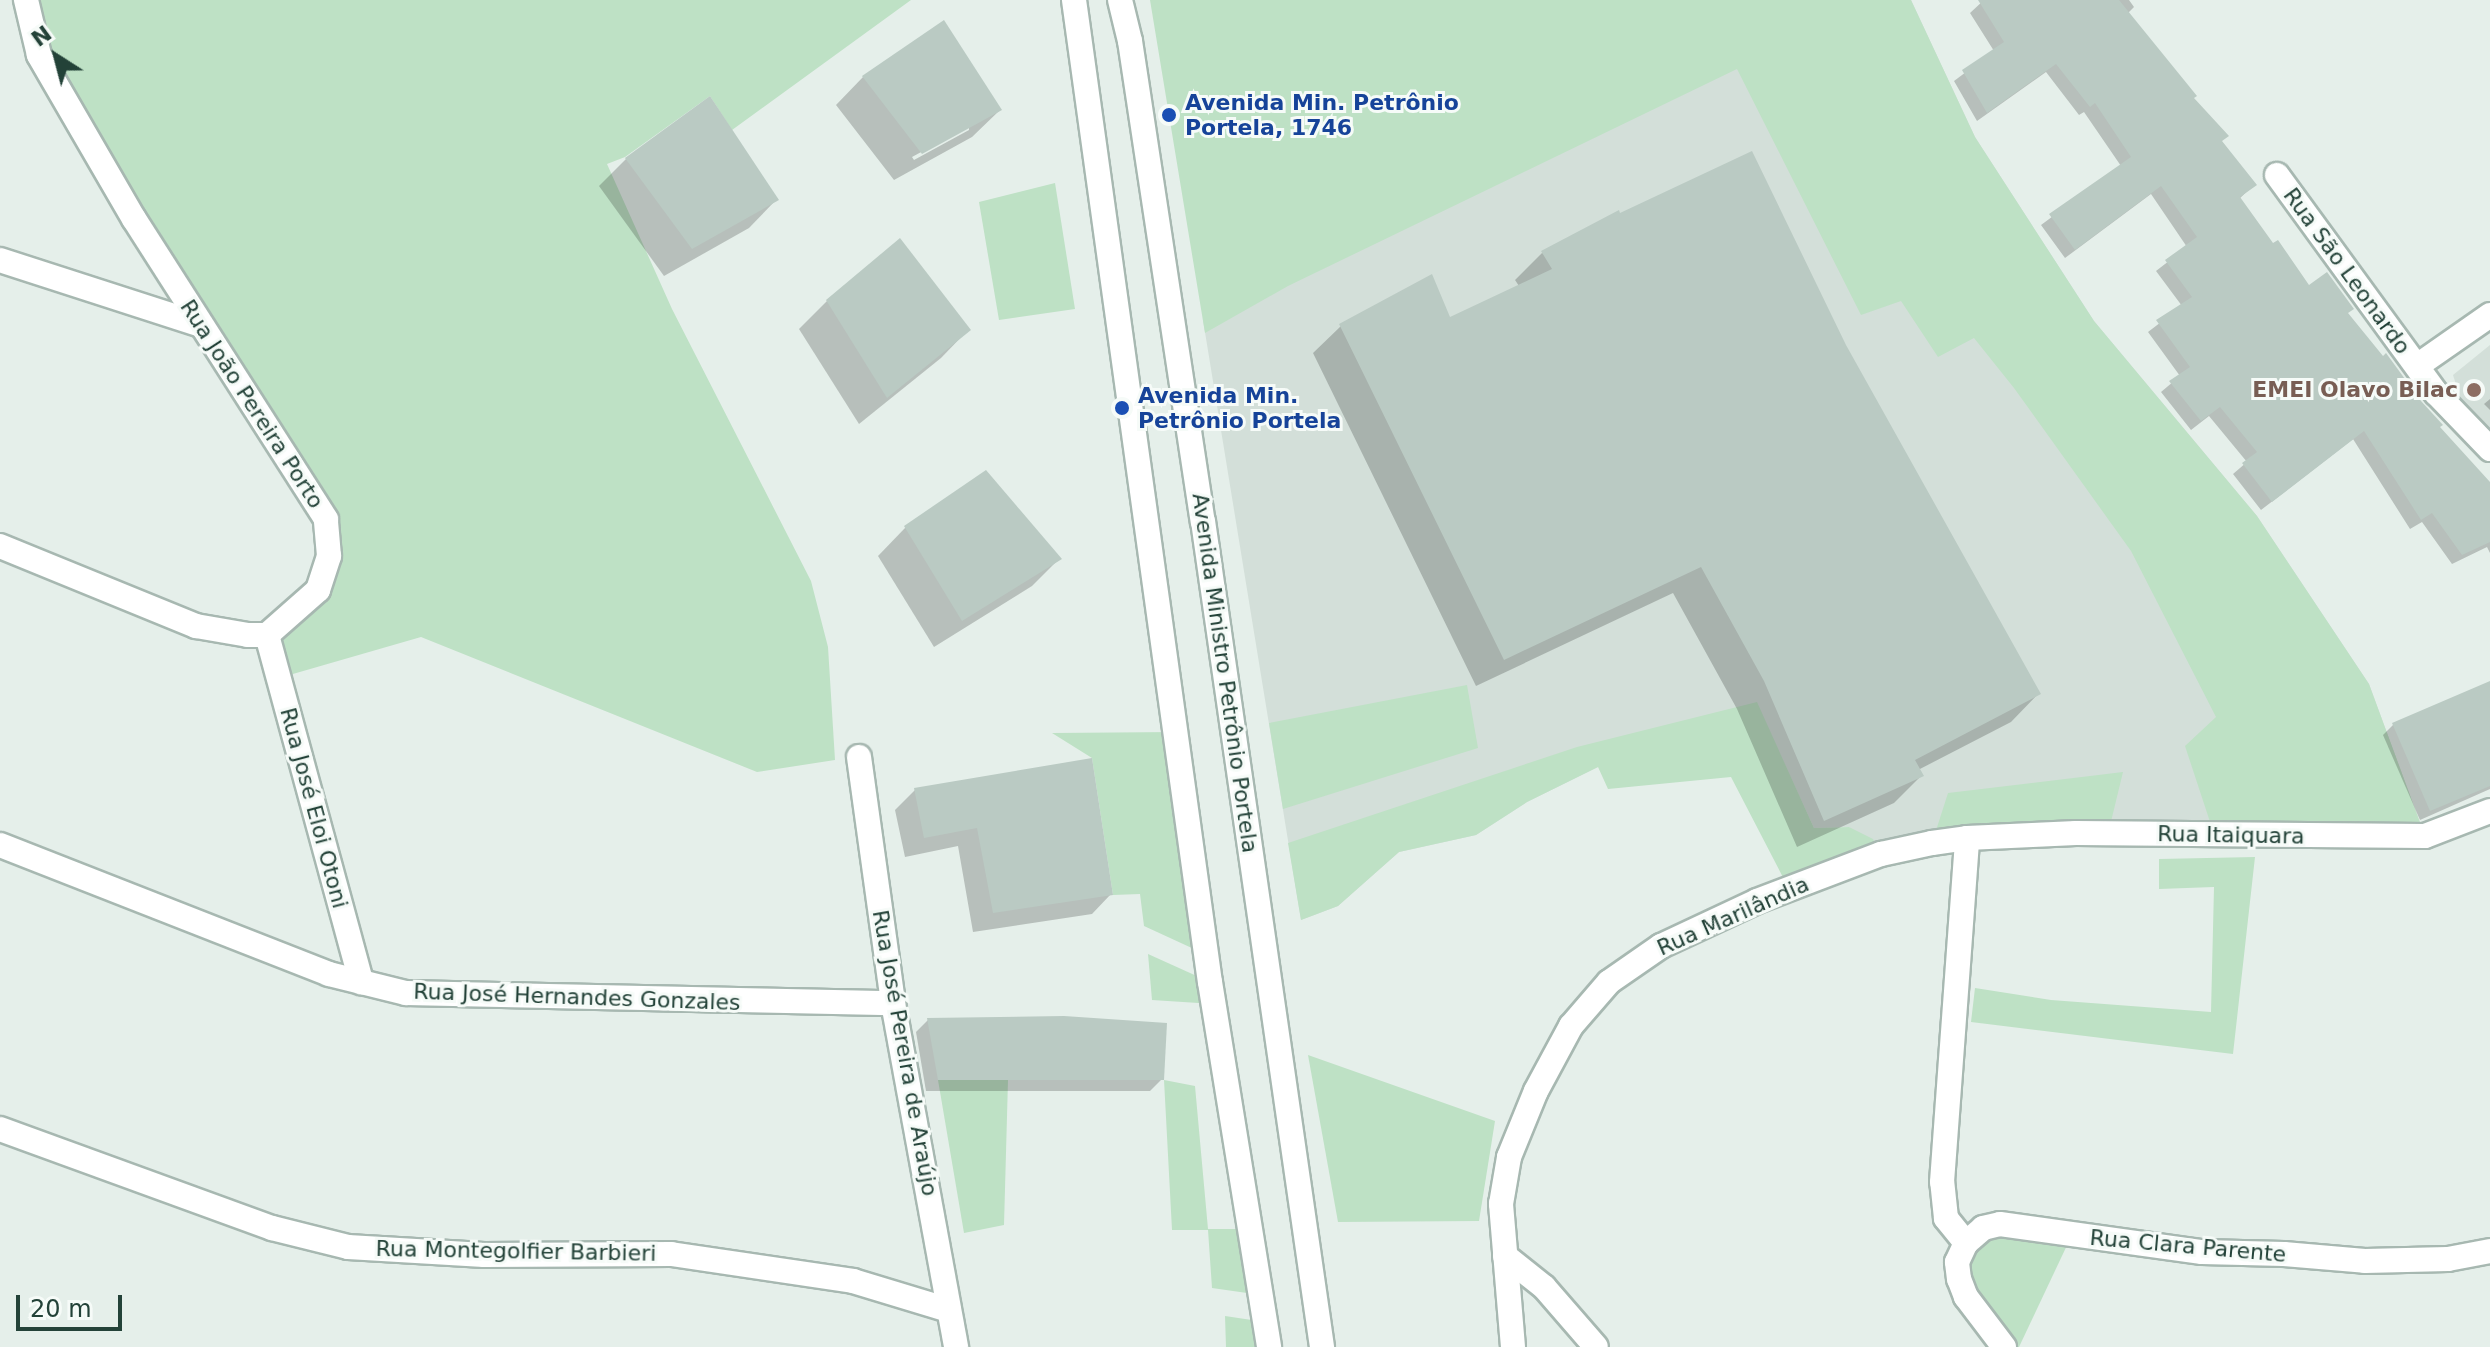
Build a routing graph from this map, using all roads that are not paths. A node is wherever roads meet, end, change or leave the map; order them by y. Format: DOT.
graph roads {
  1 [pos="26,0"];
  2 [pos="1074,0"];
  3 [pos="1120,0"];
  4 [pos="2277,175"];
  5 [pos="0,260"];
  6 [pos="2490,315"];
  7 [pos="201,325"];
  8 [pos="2417,366"];
  9 [pos="2490,449"];
  10 [pos="0,546"];
  11 [pos="267,635"];
  12 [pos="859,757"];
  13 [pos="2490,811"];
  14 [pos="1967,838"];
  15 [pos="0,845"];
  16 [pos="361,982"];
  17 [pos="893,1003"];
  18 [pos="0,1129"];
  19 [pos="1966,1243"];
  20 [pos="2490,1251"];
  21 [pos="1505,1256"];
  22 [pos="949,1310"];
  23 [pos="956,1347"];
  24 [pos="1269,1347"];
  25 [pos="1322,1347"];
  26 [pos="1513,1347"];
  27 [pos="1596,1347"];
  28 [pos="2004,1347"];
  1 -- 7 [label="street, Rua João Pereira Porto"];
  2 -- 24 [label="street"];
  3 -- 25 [label="street, Avenida Ministro Petrônio Portela"];
  4 -- 8 [label="street, Rua São Leonardo"];
  5 -- 7 [label="street"];
  6 -- 8 [label="street"];
  7 -- 11 [label="street, Rua João Pereira Porto"];
  8 -- 9 [label="street, Rua São Leonardo"];
  10 -- 11 [label="street"];
  11 -- 16 [label="street, Rua José Eloi Otoni"];
  12 -- 17 [label="street, Rua José Pereira de Araújo"];
  13 -- 14 [label="street, Rua Itaiquara"];
  14 -- 19 [label="street"];
  14 -- 21 [label="street, Rua Marilândia"];
  15 -- 16 [label="street, Rua José Hernandes Gonzales"];
  16 -- 17 [label="street, Rua José Hernandes Gonzales"];
  17 -- 22 [label="street, Rua José Pereira de Araújo"];
  18 -- 22 [label="street, Rua Montegolfier Barbieri"];
  19 -- 20 [label="street, Rua Clara Parente"];
  19 -- 28 [label="street"];
  21 -- 26 [label="street, Rua Marilândia"];
  21 -- 27 [label="street"];
  22 -- 23 [label="street, Rua José Pereira de Araújo"];
}
